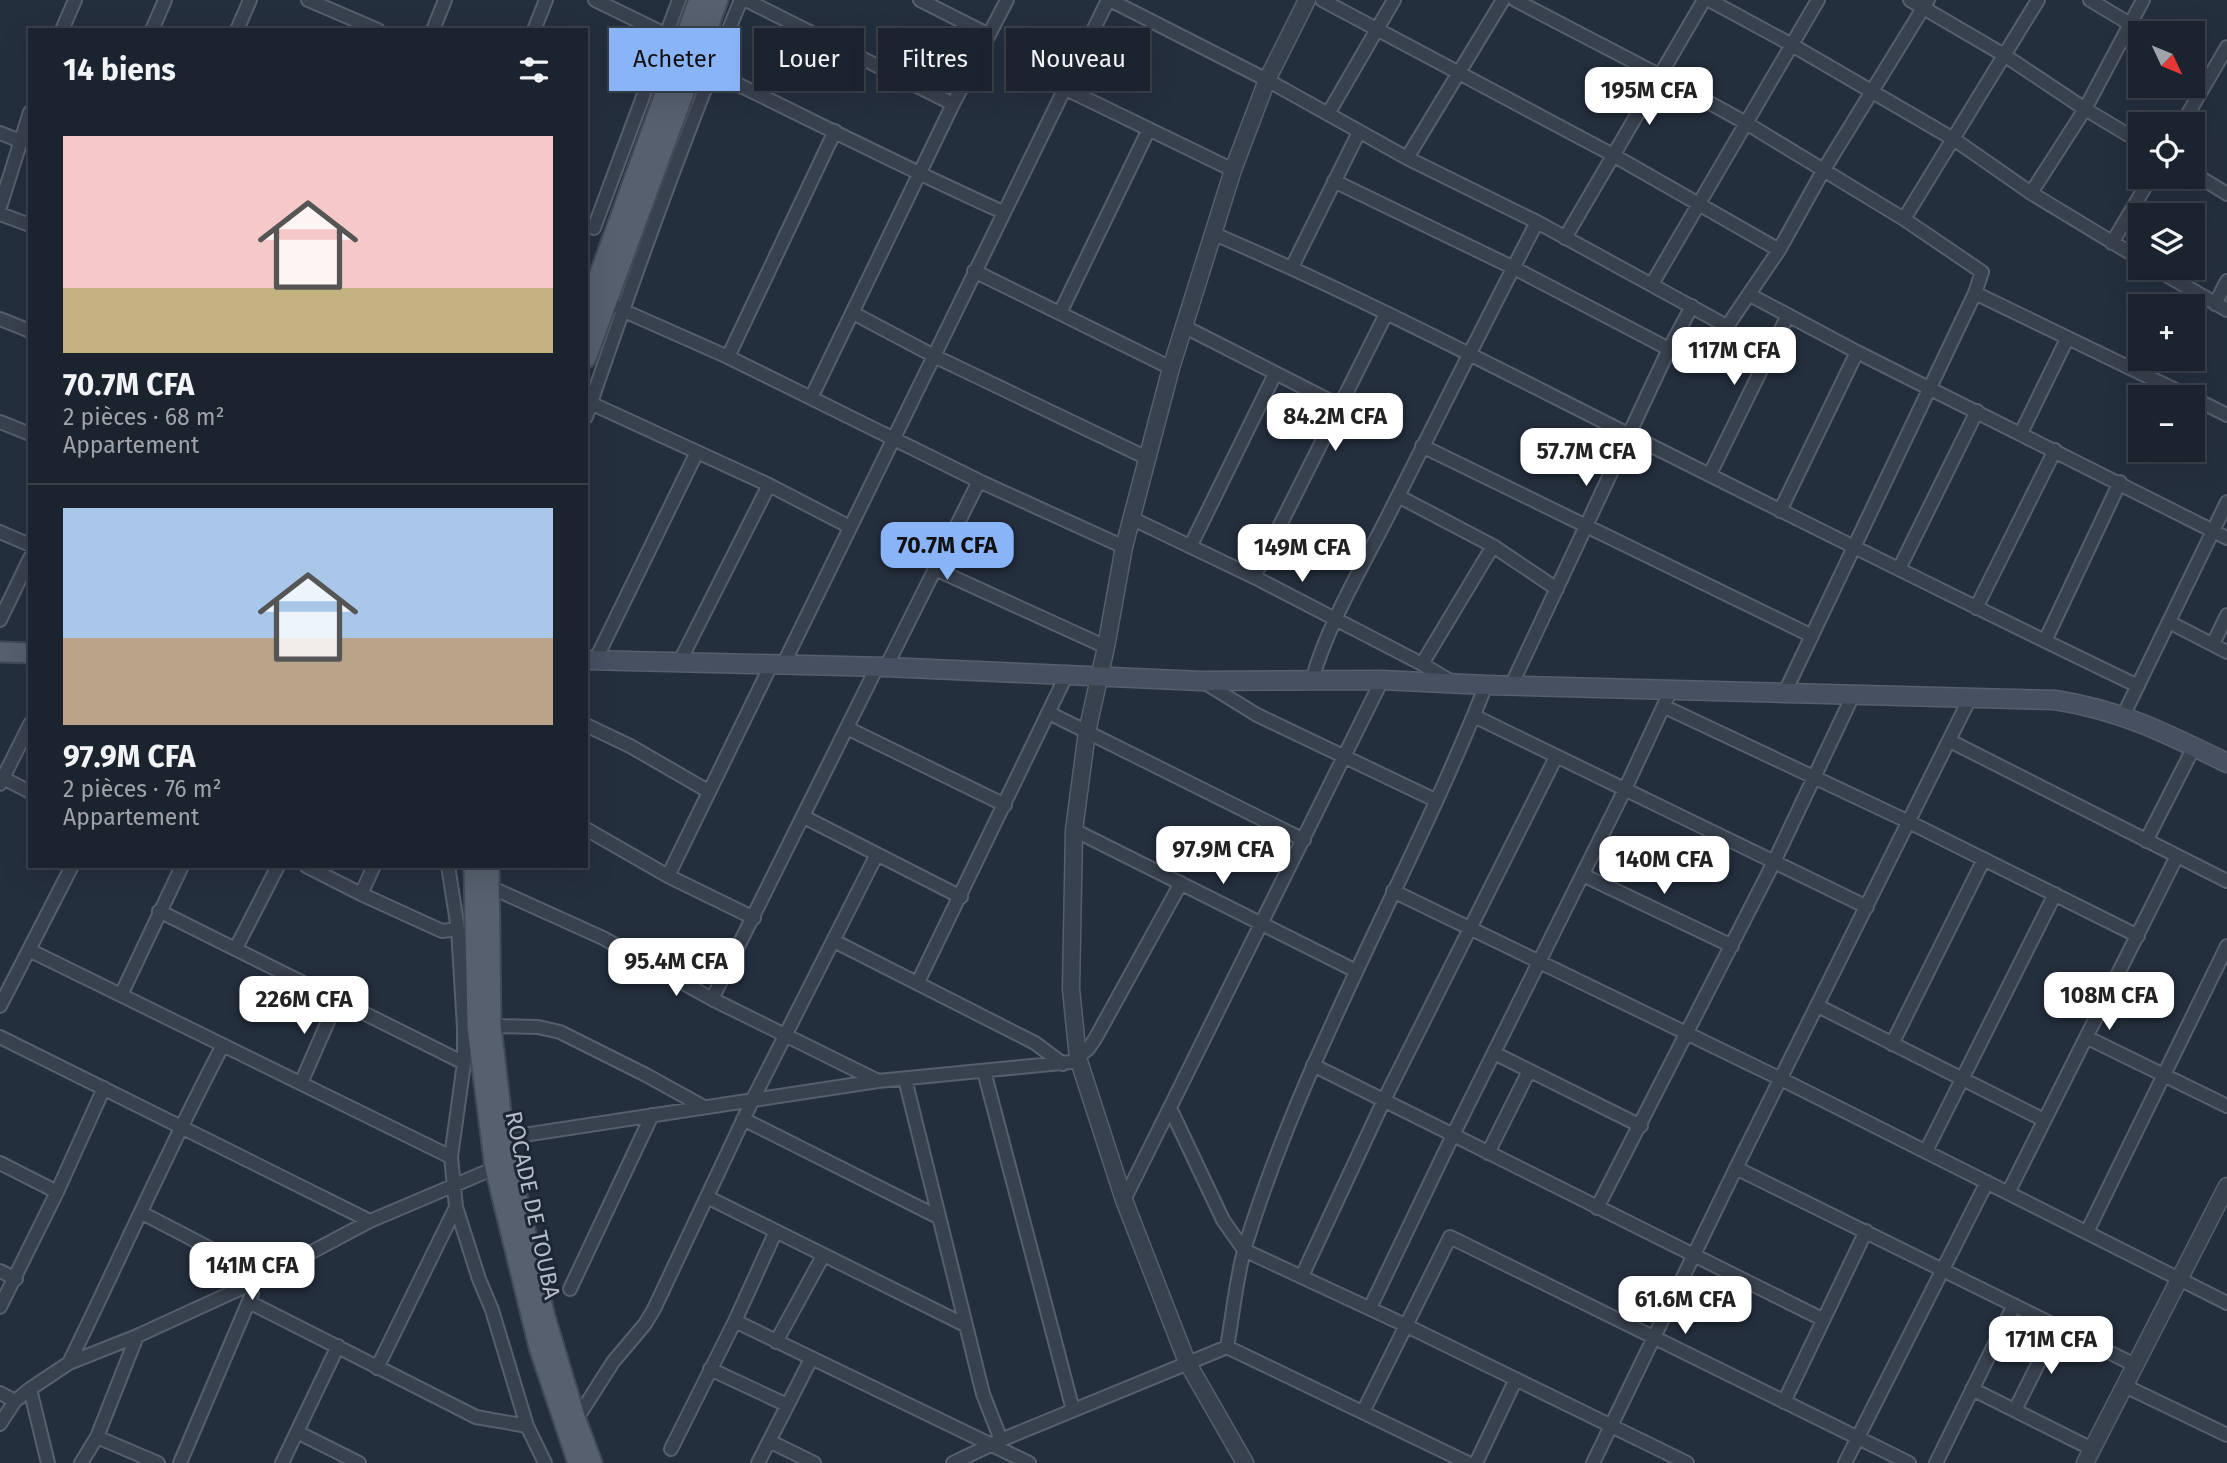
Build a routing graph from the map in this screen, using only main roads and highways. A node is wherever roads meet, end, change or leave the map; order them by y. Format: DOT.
graph roads {
  1 [pos="699,0"];
  2 [pos="718,0"];
  3 [pos="588,306"];
  4 [pos="588,354"];
  5 [pos="28,653"];
  6 [pos="2,656"];
  7 [pos="591,661"];
  8 [pos="2227,763"];
  9 [pos="474,868"];
  10 [pos="489,876"];
  11 [pos="478,1027"];
  12 [pos="578,1463"];
  13 [pos="592,1463"];
  1 -- 3 [label="main road"];
  2 -- 4 [label="main road"];
  5 -- 6 [label="main road"];
  7 -- 8 [label="main road"];
  9 -- 11 [label="main road, ROCADE DE TOUBA"];
  10 -- 11 [label="main road, ROCADE DE TOUBA"];
  11 -- 12 [label="main road, ROCADE DE TOUBA"];
  11 -- 13 [label="main road, ROCADE DE TOUBA"];
}
